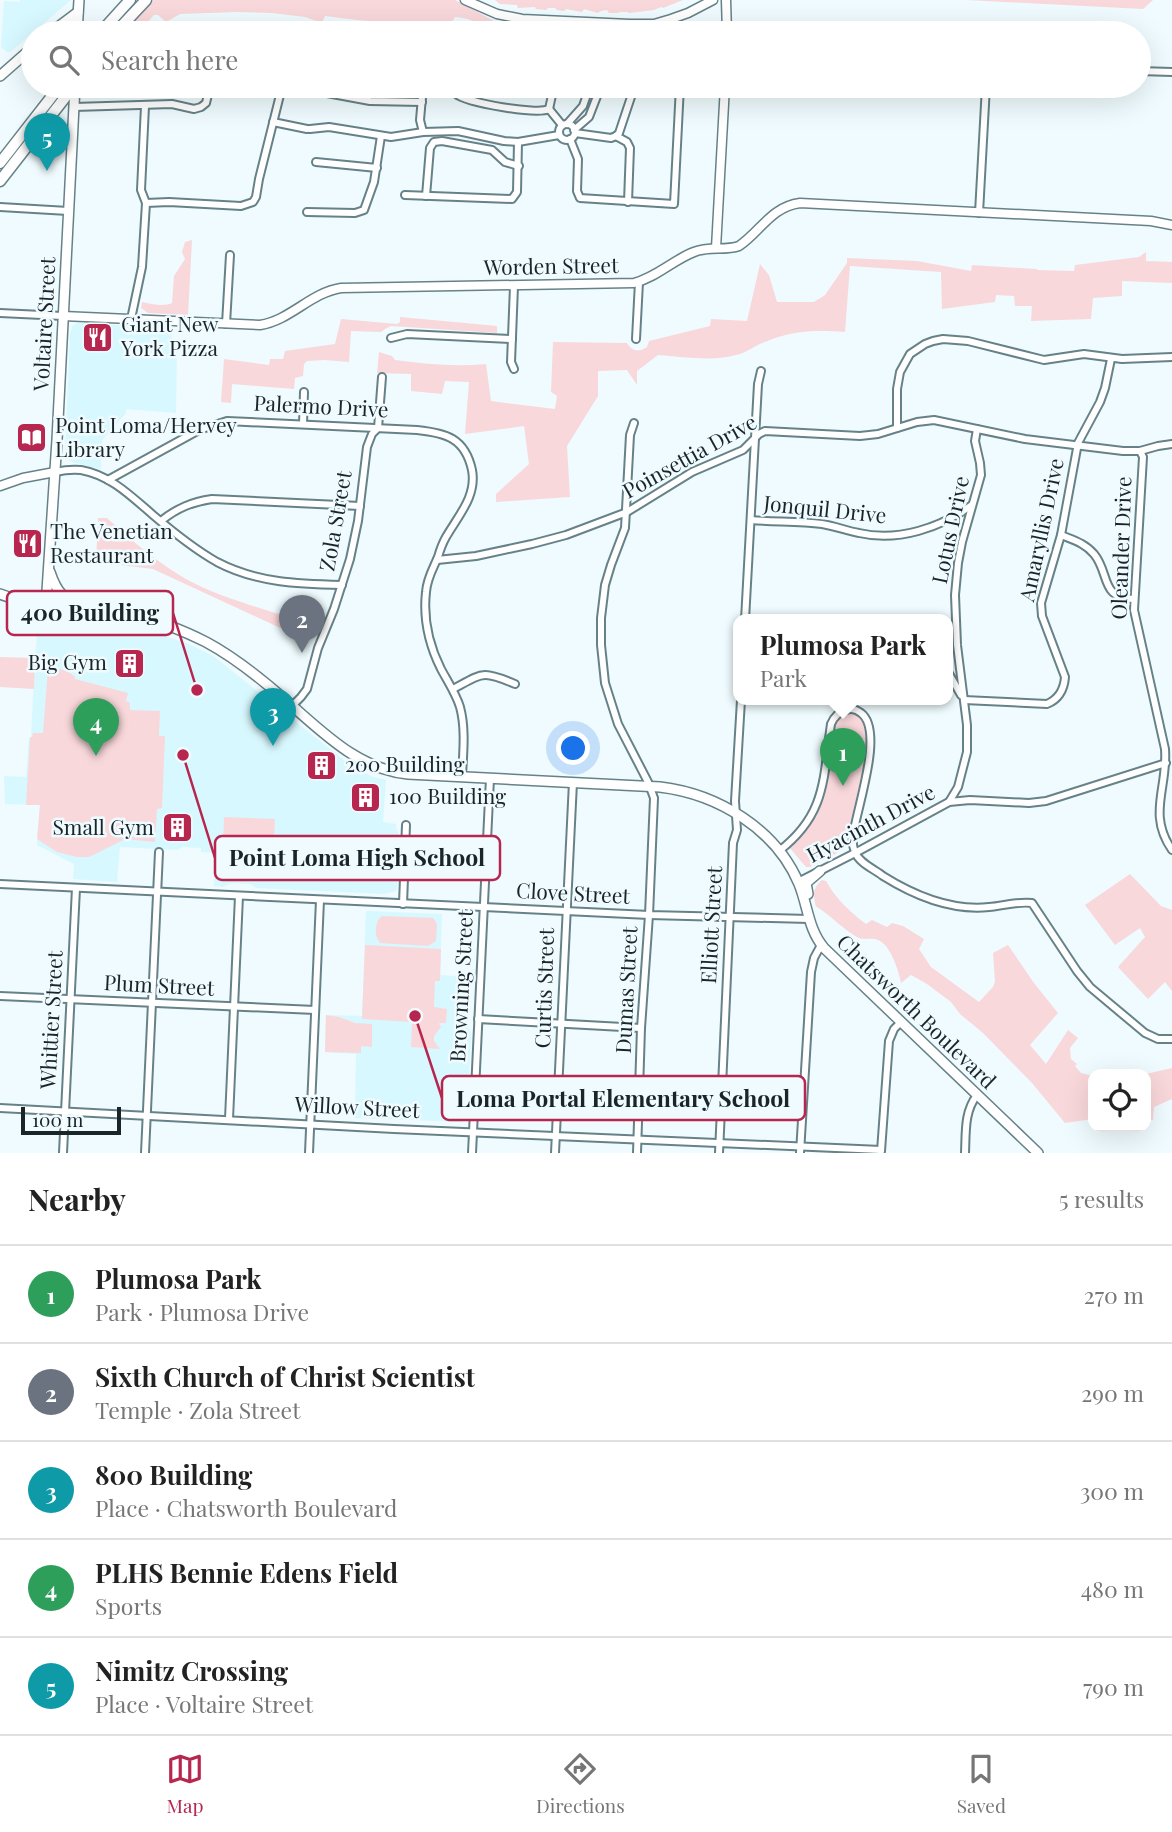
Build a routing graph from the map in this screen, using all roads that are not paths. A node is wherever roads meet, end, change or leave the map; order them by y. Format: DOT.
graph roads {
  1 [pos="79,0"];
  2 [pos="130,0"];
  3 [pos="146,0"];
  4 [pos="465,0"];
  5 [pos="713,0"];
  6 [pos="726,0"];
  7 [pos="78,12"];
  8 [pos="66,21"];
  9 [pos="78,21"];
  10 [pos="111,21"];
  11 [pos="127,21"];
  12 [pos="557,21"];
  13 [pos="663,21"];
  14 [pos="727,21"];
  15 [pos="21,58"];
  16 [pos="1151,71"];
  17 [pos="1172,72"];
  18 [pos="0,76"];
  19 [pos="51,98"];
  20 [pos="65,98"];
  21 [pos="74,98"];
  22 [pos="208,98"];
  23 [pos="278,98"];
  24 [pos="354,98"];
  25 [pos="422,98"];
  26 [pos="463,98"];
  27 [pos="553,98"];
  28 [pos="586,98"];
  29 [pos="596,98"];
  30 [pos="631,98"];
  31 [pos="679,98"];
  32 [pos="724,98"];
  33 [pos="985,98"];
  34 [pos="422,102"];
  35 [pos="74,103"];
  36 [pos="145,106"];
  37 [pos="549,109"];
  38 [pos="273,122"];
  39 [pos="565,125"];
  40 [pos="423,132"];
  41 [pos="573,134"];
  42 [pos="559,135"];
  43 [pos="381,136"];
  44 [pos="616,136"];
  45 [pos="519,142"];
  46 [pos="316,162"];
  47 [pos="0,163"];
  48 [pos="519,166"];
  49 [pos="376,168"];
  50 [pos="0,181"];
  51 [pos="405,195"];
  52 [pos="426,196"];
  53 [pos="628,202"];
  54 [pos="146,203"];
  55 [pos="0,206"];
  56 [pos="68,211"];
  57 [pos="307,212"];
  58 [pos="979,213"];
  59 [pos="1172,225"];
  60 [pos="716,248"];
  61 [pos="230,255"];
  62 [pos="639,282"];
  63 [pos="514,286"];
  64 [pos="0,313"];
  65 [pos="63,316"];
  66 [pos="131,319"];
  67 [pos="226,324"];
  68 [pos="391,338"];
  69 [pos="512,339"];
  70 [pos="636,340"];
  71 [pos="1172,357"];
  72 [pos="1111,359"];
  73 [pos="514,369"];
  74 [pos="761,371"];
  75 [pos="383,377"];
  76 [pos="304,392"];
  77 [pos="634,423"];
  78 [pos="303,424"];
  79 [pos="378,428"];
  80 [pos="897,428"];
  81 [pos="977,429"];
  82 [pos="754,439"];
  83 [pos="1172,444"];
  84 [pos="1078,446"];
  85 [pos="1140,451"];
  86 [pos="55,472"];
  87 [pos="108,480"];
  88 [pos="0,486"];
  89 [pos="972,505"];
  90 [pos="360,506"];
  91 [pos="627,512"];
  92 [pos="751,520"];
  93 [pos="161,521"];
  94 [pos="1061,535"];
  95 [pos="437,560"];
  96 [pos="49,565"];
  97 [pos="342,585"];
  98 [pos="0,594"];
  99 [pos="1134,599"];
  100 [pos="46,606"];
  101 [pos="745,614"];
  102 [pos="116,615"];
  103 [pos="953,681"];
  104 [pos="515,684"];
  105 [pos="453,689"];
  106 [pos="964,700"];
  107 [pos="741,705"];
  108 [pos="292,706"];
  109 [pos="1166,763"];
  110 [pos="461,776"];
  111 [pos="490,778"];
  112 [pos="573,782"];
  113 [pos="651,787"];
  114 [pos="949,802"];
  115 [pos="735,813"];
  116 [pos="406,825"];
  117 [pos="1172,850"];
  118 [pos="779,851"];
  119 [pos="159,852"];
  120 [pos="855,853"];
  121 [pos="820,871"];
  122 [pos="798,881"];
  123 [pos="0,884"];
  124 [pos="76,888"];
  125 [pos="157,892"];
  126 [pos="239,896"];
  127 [pos="320,900"];
  128 [pos="403,904"];
  129 [pos="484,907"];
  130 [pos="566,910"];
  131 [pos="808,914"];
  132 [pos="649,915"];
  133 [pos="730,917"];
  134 [pos="821,945"];
  135 [pos="0,996"];
  136 [pos="70,999"];
  137 [pos="152,1003"];
  138 [pos="234,1007"];
  139 [pos="316,1010"];
  140 [pos="478,1019"];
  141 [pos="901,1022"];
  142 [pos="562,1023"];
  143 [pos="642,1028"];
  144 [pos="1172,1040"];
  145 [pos="977,1095"];
  146 [pos="0,1108"];
  147 [pos="65,1112"];
  148 [pos="147,1116"];
  149 [pos="229,1119"];
  150 [pos="310,1123"];
  151 [pos="472,1131"];
  152 [pos="556,1135"];
  153 [pos="638,1138"];
  154 [pos="720,1142"];
  155 [pos="800,1150"];
  156 [pos="881,1151"];
  157 [pos="63,1153"];
  158 [pos="145,1153"];
  159 [pos="309,1153"];
  160 [pos="472,1153"];
  161 [pos="555,1153"];
  162 [pos="637,1153"];
  163 [pos="719,1153"];
  164 [pos="965,1153"];
  165 [pos="1038,1153"];
  1 -- 7 [label="main road"];
  2 -- 10 [label="main road"];
  3 -- 11 [label="main road"];
  4 -- 12 [label="street"];
  5 -- 13 [label="street"];
  6 -- 14 [label="street"];
  7 -- 8 [label="main road"];
  7 -- 9 [label="main road"];
  15 -- 18 [label="main road"];
  16 -- 17 [label="street"];
  19 -- 47 [label="main road"];
  20 -- 50 [label="main road"];
  21 -- 35 [label="main road, Voltaire Street"];
  22 -- 36 [label="street"];
  23 -- 38 [label="street"];
  24 -- 34 [label="street"];
  25 -- 34 [label="street"];
  26 -- 37 [label="street"];
  27 -- 37 [label="street"];
  28 -- 39 [label="street"];
  29 -- 41 [label="street"];
  30 -- 44 [label="street"];
  31 -- 53 [label="street"];
  32 -- 60 [label="street"];
  33 -- 58 [label="street"];
  34 -- 40 [label="street"];
  35 -- 36 [label="street"];
  35 -- 56 [label="main road, Voltaire Street"];
  36 -- 54 [label="street"];
  37 -- 39 [label="street"];
  38 -- 43 [label="street"];
  38 -- 54 [label="street"];
  39 -- 41 [label="street"];
  39 -- 42 [label="street"];
  40 -- 43 [label="street"];
  40 -- 45 [label="street"];
  41 -- 42 [label="street"];
  41 -- 44 [label="street"];
  41 -- 53 [label="street"];
  42 -- 45 [label="street"];
  43 -- 49 [label="street"];
  44 -- 53 [label="street"];
  45 -- 48 [label="street"];
  46 -- 49 [label="street"];
  48 -- 52 [label="street"];
  48 -- 52 [label="street"];
  49 -- 57 [label="street"];
  51 -- 52 [label="street"];
  54 -- 66 [label="street"];
  55 -- 56 [label="street"];
  56 -- 65 [label="main road, Voltaire Street"];
  58 -- 59 [label="street, Worden Street"];
  58 -- 60 [label="street, Worden Street"];
  60 -- 62 [label="street, Worden Street"];
  61 -- 67 [label="street"];
  62 -- 63 [label="street, Worden Street"];
  62 -- 70 [label="street"];
  63 -- 67 [label="street, Worden Street"];
  63 -- 69 [label="street"];
  64 -- 65 [label="street, Worden Street"];
  65 -- 66 [label="street, Worden Street"];
  65 -- 86 [label="main road, Voltaire Street"];
  66 -- 67 [label="street, Worden Street"];
  68 -- 69 [label="street"];
  69 -- 73 [label="street"];
  71 -- 72 [label="street"];
  72 -- 80 [label="street"];
  72 -- 84 [label="street, Amaryllis Drive"];
  74 -- 82 [label="street"];
  75 -- 79 [label="street, Zola Street"];
  76 -- 78 [label="street"];
  77 -- 91 [label="street"];
  78 -- 79 [label="street, Palermo Drive"];
  78 -- 87 [label="street, Palermo Drive"];
  79 -- 90 [label="street, Zola Street"];
  79 -- 95 [label="street, Palermo Drive"];
  80 -- 81 [label="street, Poinsettia Drive"];
  80 -- 82 [label="street, Poinsettia Drive"];
  81 -- 84 [label="street, Poinsettia Drive"];
  81 -- 89 [label="street, Lotus Drive"];
  82 -- 91 [label="street, Poinsettia Drive"];
  82 -- 92 [label="street"];
  83 -- 85 [label="street, Poinsettia Drive"];
  84 -- 85 [label="street, Poinsettia Drive"];
  84 -- 94 [label="street, Amaryllis Drive"];
  85 -- 99 [label="street, Oleander Drive"];
  86 -- 87 [label="street"];
  86 -- 88 [label="street"];
  86 -- 96 [label="main road, Voltaire Street"];
  87 -- 93 [label="street"];
  89 -- 92 [label="street, Jonquil Drive"];
  89 -- 106 [label="street, Lotus Drive"];
  90 -- 93 [label="street"];
  90 -- 97 [label="street, Zola Street"];
  91 -- 95 [label="street, Poinsettia Drive"];
  91 -- 113 [label="street"];
  92 -- 101 [label="street"];
  93 -- 97 [label="street"];
  94 -- 99 [label="street"];
  94 -- 106 [label="street, Amaryllis Drive"];
  95 -- 105 [label="street"];
  96 -- 100 [label="main road, Voltaire Street"];
  96 -- 102 [label="main road"];
  97 -- 108 [label="street, Zola Street"];
  98 -- 100 [label="main road, Chatsworth Boulevard"];
  99 -- 109 [label="street, Oleander Drive"];
  100 -- 102 [label="main road, Chatsworth Boulevard"];
  102 -- 108 [label="main road, Chatsworth Boulevard"];
  103 -- 106 [label="street"];
  104 -- 105 [label="street"];
  105 -- 110 [label="street"];
  106 -- 114 [label="street, Lotus Drive"];
  107 -- 115 [label="street, Elliott Street"];
  108 -- 110 [label="main road, Chatsworth Boulevard"];
  109 -- 114 [label="street, Hyacinth Drive"];
  109 -- 117 [label="street, Oleander Drive"];
  110 -- 111 [label="main road, Chatsworth Boulevard"];
  111 -- 112 [label="main road, Chatsworth Boulevard"];
  111 -- 129 [label="street, Browning Street"];
  112 -- 113 [label="main road, Chatsworth Boulevard"];
  112 -- 130 [label="street, Curtis Street"];
  113 -- 115 [label="main road, Chatsworth Boulevard"];
  113 -- 132 [label="street, Dumas Street"];
  114 -- 120 [label="street, Hyacinth Drive"];
  115 -- 118 [label="main road, Chatsworth Boulevard"];
  115 -- 133 [label="street, Elliott Street"];
  116 -- 128 [label="street"];
  118 -- 120 [label="street"];
  118 -- 122 [label="main road, Chatsworth Boulevard"];
  119 -- 125 [label="street"];
  120 -- 121 [label="street, Hyacinth Drive"];
  120 -- 144 [label="street"];
  121 -- 122 [label="street, Hyacinth Drive"];
  121 -- 131 [label="main road"];
  122 -- 131 [label="main road, Chatsworth Boulevard"];
  123 -- 124 [label="street, Clove Street"];
  124 -- 125 [label="street, Clove Street"];
  124 -- 136 [label="street, Whittier Street"];
  125 -- 126 [label="street, Clove Street"];
  125 -- 137 [label="street"];
  126 -- 127 [label="street, Clove Street"];
  126 -- 138 [label="street"];
  127 -- 128 [label="street, Clove Street"];
  127 -- 139 [label="street"];
  128 -- 129 [label="street, Clove Street"];
  129 -- 130 [label="street, Clove Street"];
  129 -- 140 [label="street, Browning Street"];
  130 -- 132 [label="street, Clove Street"];
  130 -- 142 [label="street, Curtis Street"];
  131 -- 133 [label="street, Clove Street"];
  131 -- 134 [label="main road, Chatsworth Boulevard"];
  132 -- 133 [label="street, Clove Street"];
  132 -- 143 [label="street, Dumas Street"];
  133 -- 154 [label="street, Elliott Street"];
  134 -- 141 [label="main road, Chatsworth Boulevard"];
  134 -- 155 [label="street"];
  135 -- 136 [label="street, Plum Street"];
  136 -- 137 [label="street, Plum Street"];
  136 -- 147 [label="street, Whittier Street"];
  137 -- 138 [label="street, Plum Street"];
  137 -- 148 [label="street"];
  138 -- 139 [label="street, Plum Street"];
  138 -- 149 [label="street"];
  139 -- 150 [label="street"];
  140 -- 142 [label="street"];
  140 -- 151 [label="street, Browning Street"];
  141 -- 145 [label="main road, Chatsworth Boulevard"];
  141 -- 156 [label="street"];
  142 -- 143 [label="street"];
  142 -- 152 [label="street, Curtis Street"];
  143 -- 153 [label="street, Dumas Street"];
  145 -- 164 [label="street"];
  145 -- 165 [label="main road, Chatsworth Boulevard"];
  146 -- 147 [label="street, Willow Street"];
  147 -- 148 [label="street, Willow Street"];
  147 -- 157 [label="street, Whittier Street"];
  148 -- 149 [label="street, Willow Street"];
  148 -- 158 [label="street"];
  149 -- 150 [label="street, Willow Street"];
  150 -- 151 [label="street, Willow Street"];
  150 -- 159 [label="street"];
  151 -- 152 [label="street, Willow Street"];
  151 -- 160 [label="street, Browning Street"];
  152 -- 153 [label="street, Willow Street"];
  152 -- 161 [label="street, Curtis Street"];
  153 -- 154 [label="street, Willow Street"];
  153 -- 162 [label="street, Dumas Street"];
  154 -- 155 [label="street, Willow Street"];
  154 -- 163 [label="street, Elliott Street"];
  155 -- 156 [label="street, Willow Street"];
}
